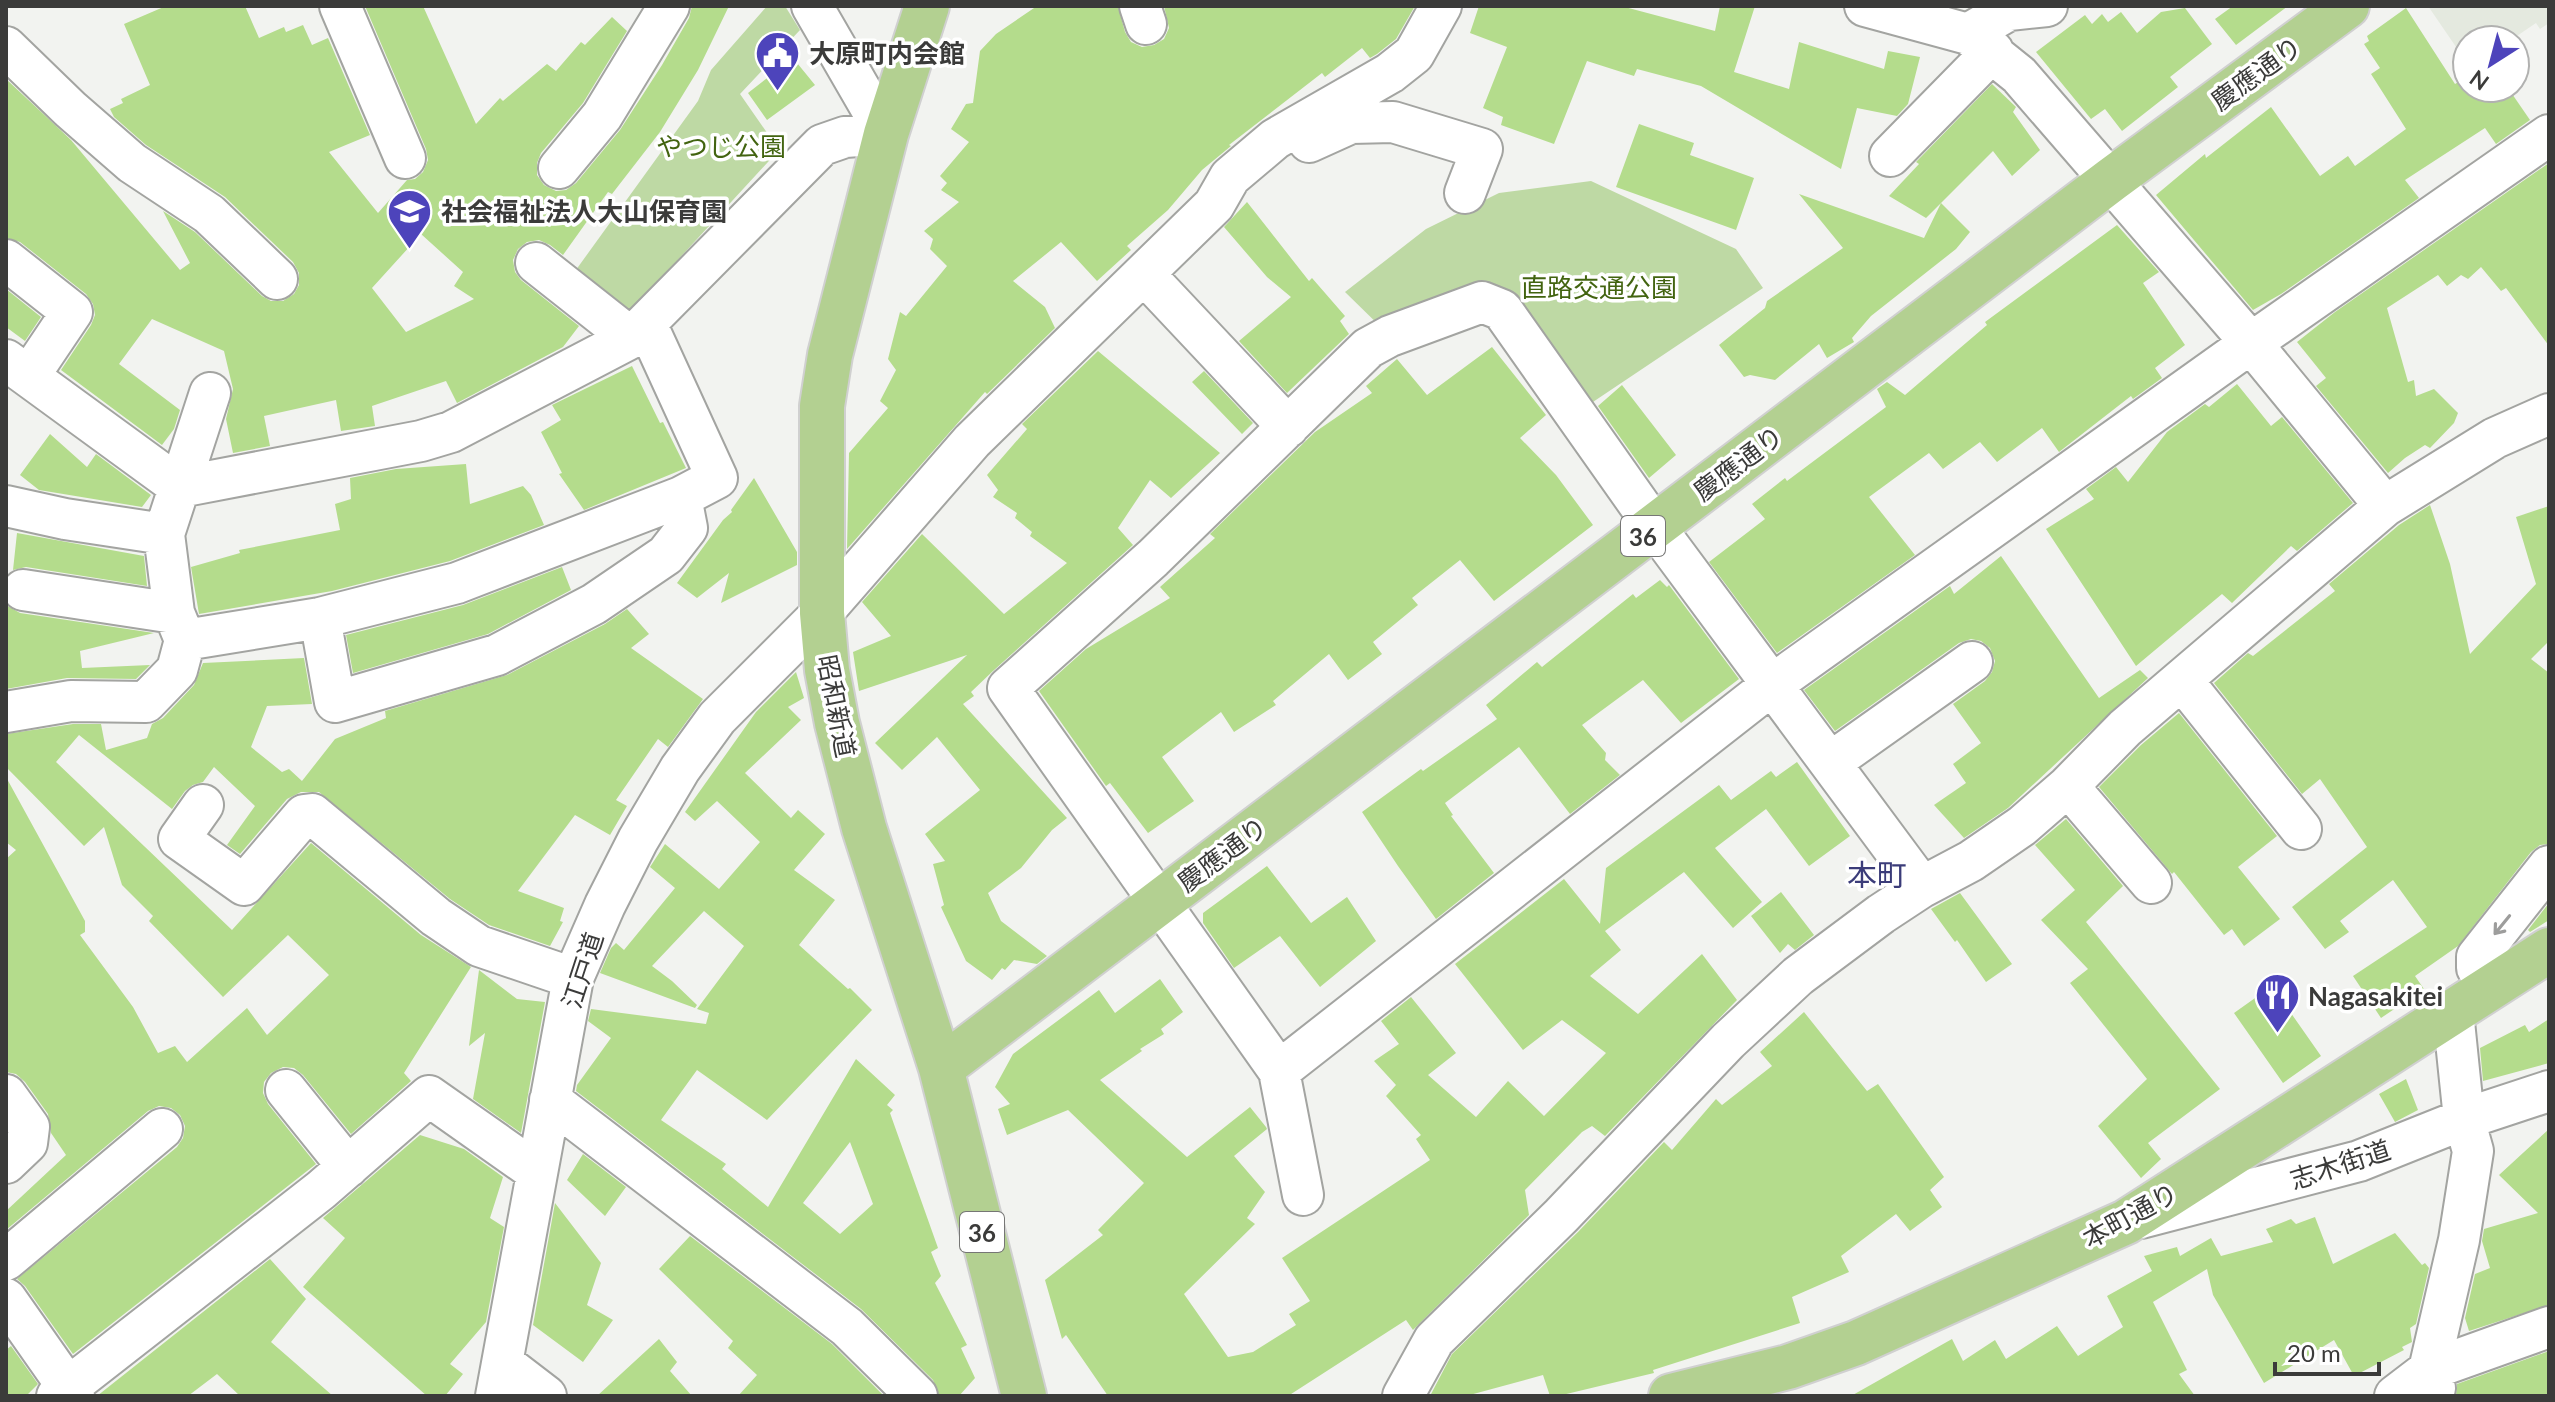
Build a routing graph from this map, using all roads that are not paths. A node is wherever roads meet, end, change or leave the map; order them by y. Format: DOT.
graph roads {
  1 [pos="340,6"];
  2 [pos="669,6"];
  3 [pos="812,6"];
  4 [pos="927,6"];
  5 [pos="1441,6"];
  6 [pos="1865,6"];
  7 [pos="2047,6"];
  8 [pos="2347,6"];
  9 [pos="1980,43"];
  10 [pos="6,47"];
  11 [pos="886,134"];
  12 [pos="2549,135"];
  13 [pos="1890,156"];
  14 [pos="405,158"];
  15 [pos="559,168"];
  16 [pos="2111,180"];
  17 [pos="1465,193"];
  18 [pos="1214,205"];
  19 [pos="6,260"];
  20 [pos="536,263"];
  21 [pos="1144,274"];
  22 [pos="277,279"];
  23 [pos="638,331"];
  24 [pos="2251,343"];
  25 [pos="17,368"];
  26 [pos="210,393"];
  27 [pos="2549,414"];
  28 [pos="1288,427"];
  29 [pos="180,487"];
  30 [pos="681,497"];
  31 [pos="6,506"];
  32 [pos="2385,506"];
  33 [pos="1655,527"];
  34 [pos="164,534"];
  35 [pos="23,590"];
  36 [pos="822,613"];
  37 [pos="320,618"];
  38 [pos="180,627"];
  39 [pos="1972,662"];
  40 [pos="2182,680"];
  41 [pos="1773,684"];
  42 [pos="6,712"];
  43 [pos="1831,762"];
  44 [pos="2068,786"];
  45 [pos="203,805"];
  46 [pos="2301,829"];
  47 [pos="2549,866"];
  48 [pos="2151,883"];
  49 [pos="1922,887"];
  50 [pos="1159,902"];
  51 [pos="2549,950"];
  52 [pos="573,978"];
  53 [pos="2490,988"];
  54 [pos="2453,1012"];
  55 [pos="941,1068"];
  56 [pos="1279,1071"];
  57 [pos="286,1090"];
  58 [pos="2549,1091"];
  59 [pos="6,1095"];
  60 [pos="550,1100"];
  61 [pos="2464,1119"];
  62 [pos="162,1129"];
  63 [pos="6,1163"];
  64 [pos="348,1167"];
  65 [pos="537,1172"];
  66 [pos="1303,1195"];
  67 [pos="2126,1222"];
  68 [pos="6,1260"];
  69 [pos="6,1299"];
  70 [pos="2549,1327"];
  71 [pos="500,1379"];
  72 [pos="2434,1383"];
  73 [pos="66,1393"];
  74 [pos="546,1396"];
  75 [pos="917,1396"];
  76 [pos="1024,1396"];
  77 [pos="1403,1396"];
  78 [pos="1671,1396"];
  79 [pos="2395,1396"];
  1 -- 14 [label="street"];
  2 -- 15 [label="street"];
  3 -- 11 [label="street"];
  4 -- 11 [label="main road, 昭和新道"];
  5 -- 18 [label="street"];
  6 -- 9 [label="street"];
  7 -- 9 [label="street"];
  8 -- 16 [label="main road, 慶應通り / 36"];
  9 -- 13 [label="street"];
  9 -- 16 [label="street"];
  10 -- 22 [label="street"];
  11 -- 23 [label="street"];
  11 -- 36 [label="main road, 昭和新道"];
  12 -- 24 [label="street"];
  16 -- 24 [label="street"];
  16 -- 33 [label="main road, 慶應通り / 36"];
  17 -- 18 [label="street"];
  18 -- 21 [label="street, 江戸道"];
  19 -- 25 [label="street"];
  20 -- 23 [label="street"];
  21 -- 28 [label="street"];
  21 -- 36 [label="street, 江戸道"];
  23 -- 29 [label="street"];
  23 -- 30 [label="street"];
  24 -- 32 [label="street"];
  24 -- 41 [label="street"];
  25 -- 29 [label="street"];
  26 -- 29 [label="street"];
  27 -- 32 [label="street"];
  28 -- 33 [label="street"];
  28 -- 50 [label="street"];
  29 -- 34 [label="street"];
  30 -- 37 [label="street"];
  30 -- 37 [label="street"];
  31 -- 34 [label="street"];
  32 -- 40 [label="street"];
  33 -- 41 [label="street"];
  33 -- 50 [label="main road, 慶應通り / 36"];
  34 -- 38 [label="street"];
  35 -- 38 [label="street"];
  36 -- 52 [label="street, 江戸道"];
  36 -- 55 [label="main road, 昭和新道"];
  37 -- 38 [label="street"];
  38 -- 42 [label="street"];
  39 -- 43 [label="street"];
  40 -- 44 [label="street"];
  40 -- 46 [label="street"];
  41 -- 43 [label="street"];
  41 -- 56 [label="street"];
  43 -- 49 [label="street"];
  44 -- 48 [label="street"];
  44 -- 49 [label="street"];
  45 -- 52 [label="street"];
  47 -- 53 [label="street, one-way"];
  49 -- 77 [label="street"];
  50 -- 55 [label="main road, 慶應通り / 36"];
  50 -- 56 [label="street"];
  51 -- 53 [label="main road, 本町通り"];
  52 -- 60 [label="street, 江戸道"];
  53 -- 54 [label="main road, 本町通り"];
  54 -- 61 [label="street"];
  54 -- 67 [label="main road, 本町通り"];
  55 -- 76 [label="main road, 昭和新道 / 36"];
  56 -- 66 [label="street"];
  57 -- 64 [label="street"];
  58 -- 61 [label="street, 志木街道"];
  59 -- 63 [label="street"];
  60 -- 65 [label="street, 江戸道"];
  60 -- 75 [label="street"];
  61 -- 67 [label="street, 志木街道"];
  61 -- 72 [label="street"];
  62 -- 68 [label="street"];
  64 -- 65 [label="street"];
  64 -- 73 [label="street"];
  65 -- 71 [label="street, 江戸道"];
  67 -- 78 [label="main road, 本町通り"];
  69 -- 73 [label="street"];
  70 -- 72 [label="street"];
  71 -- 74 [label="street"];
  72 -- 79 [label="street"];
}
